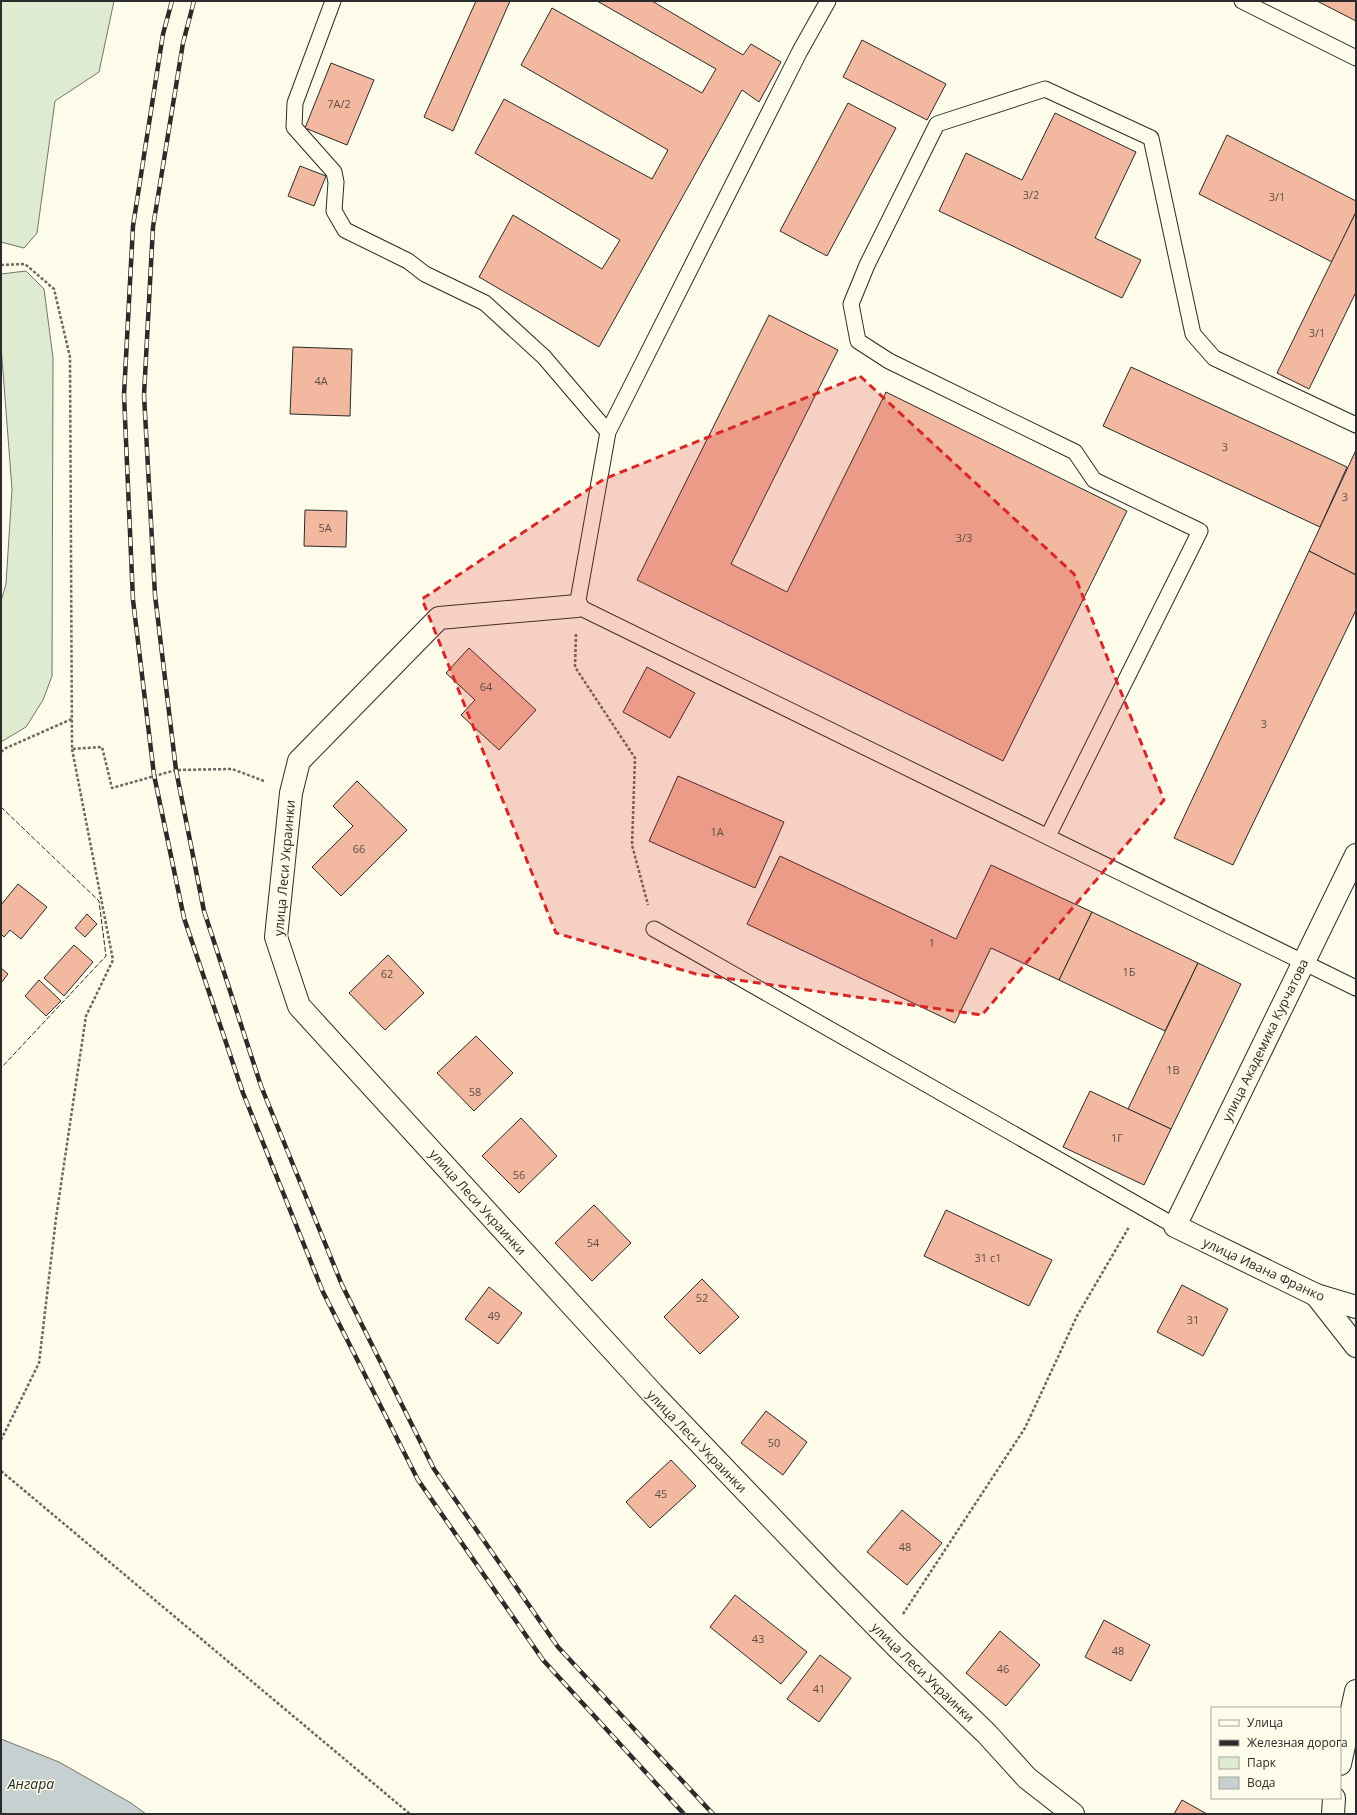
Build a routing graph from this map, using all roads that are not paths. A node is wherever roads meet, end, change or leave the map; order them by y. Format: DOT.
graph roads {
  1 [pos="333,1"];
  2 [pos="828,1"];
  3 [pos="1242,1"];
  4 [pos="1356,58"];
  5 [pos="1356,425"];
  6 [pos="608,432"];
  7 [pos="577,606"];
  8 [pos="1048,836"];
  9 [pos="1356,855"];
  10 [pos="654,929"];
  11 [pos="1304,962"];
  12 [pos="1356,988"];
  13 [pos="1174,1226"];
  14 [pos="1316,1295"];
  15 [pos="1356,1307"];
  16 [pos="1356,1346"];
  17 [pos="1356,1692"];
  18 [pos="1356,1696"];
  19 [pos="1341,1760"];
  20 [pos="1334,1799"];
  21 [pos="1073,1814"];
  22 [pos="1333,1814"];
  1 -- 6 [label="lane"];
  2 -- 6 [label="lane"];
  3 -- 4 [label="lane"];
  5 -- 8 [label="lane"];
  6 -- 7 [label="lane"];
  7 -- 8 [label="lane"];
  7 -- 21 [label="street, улица Леси Украинки"];
  8 -- 11 [label="lane"];
  9 -- 11 [label="street, улица Академика Курчатова"];
  10 -- 13 [label="lane"];
  11 -- 12 [label="lane"];
  11 -- 13 [label="street, улица Академика Курчатова"];
  13 -- 14 [label="street, улица Ивана Франко"];
  14 -- 15 [label="street, улица Ивана Франко"];
  14 -- 16 [label="street"];
  17 -- 18 [label="street"];
  18 -- 19 [label="street"];
  20 -- 22 [label="street"];
}
